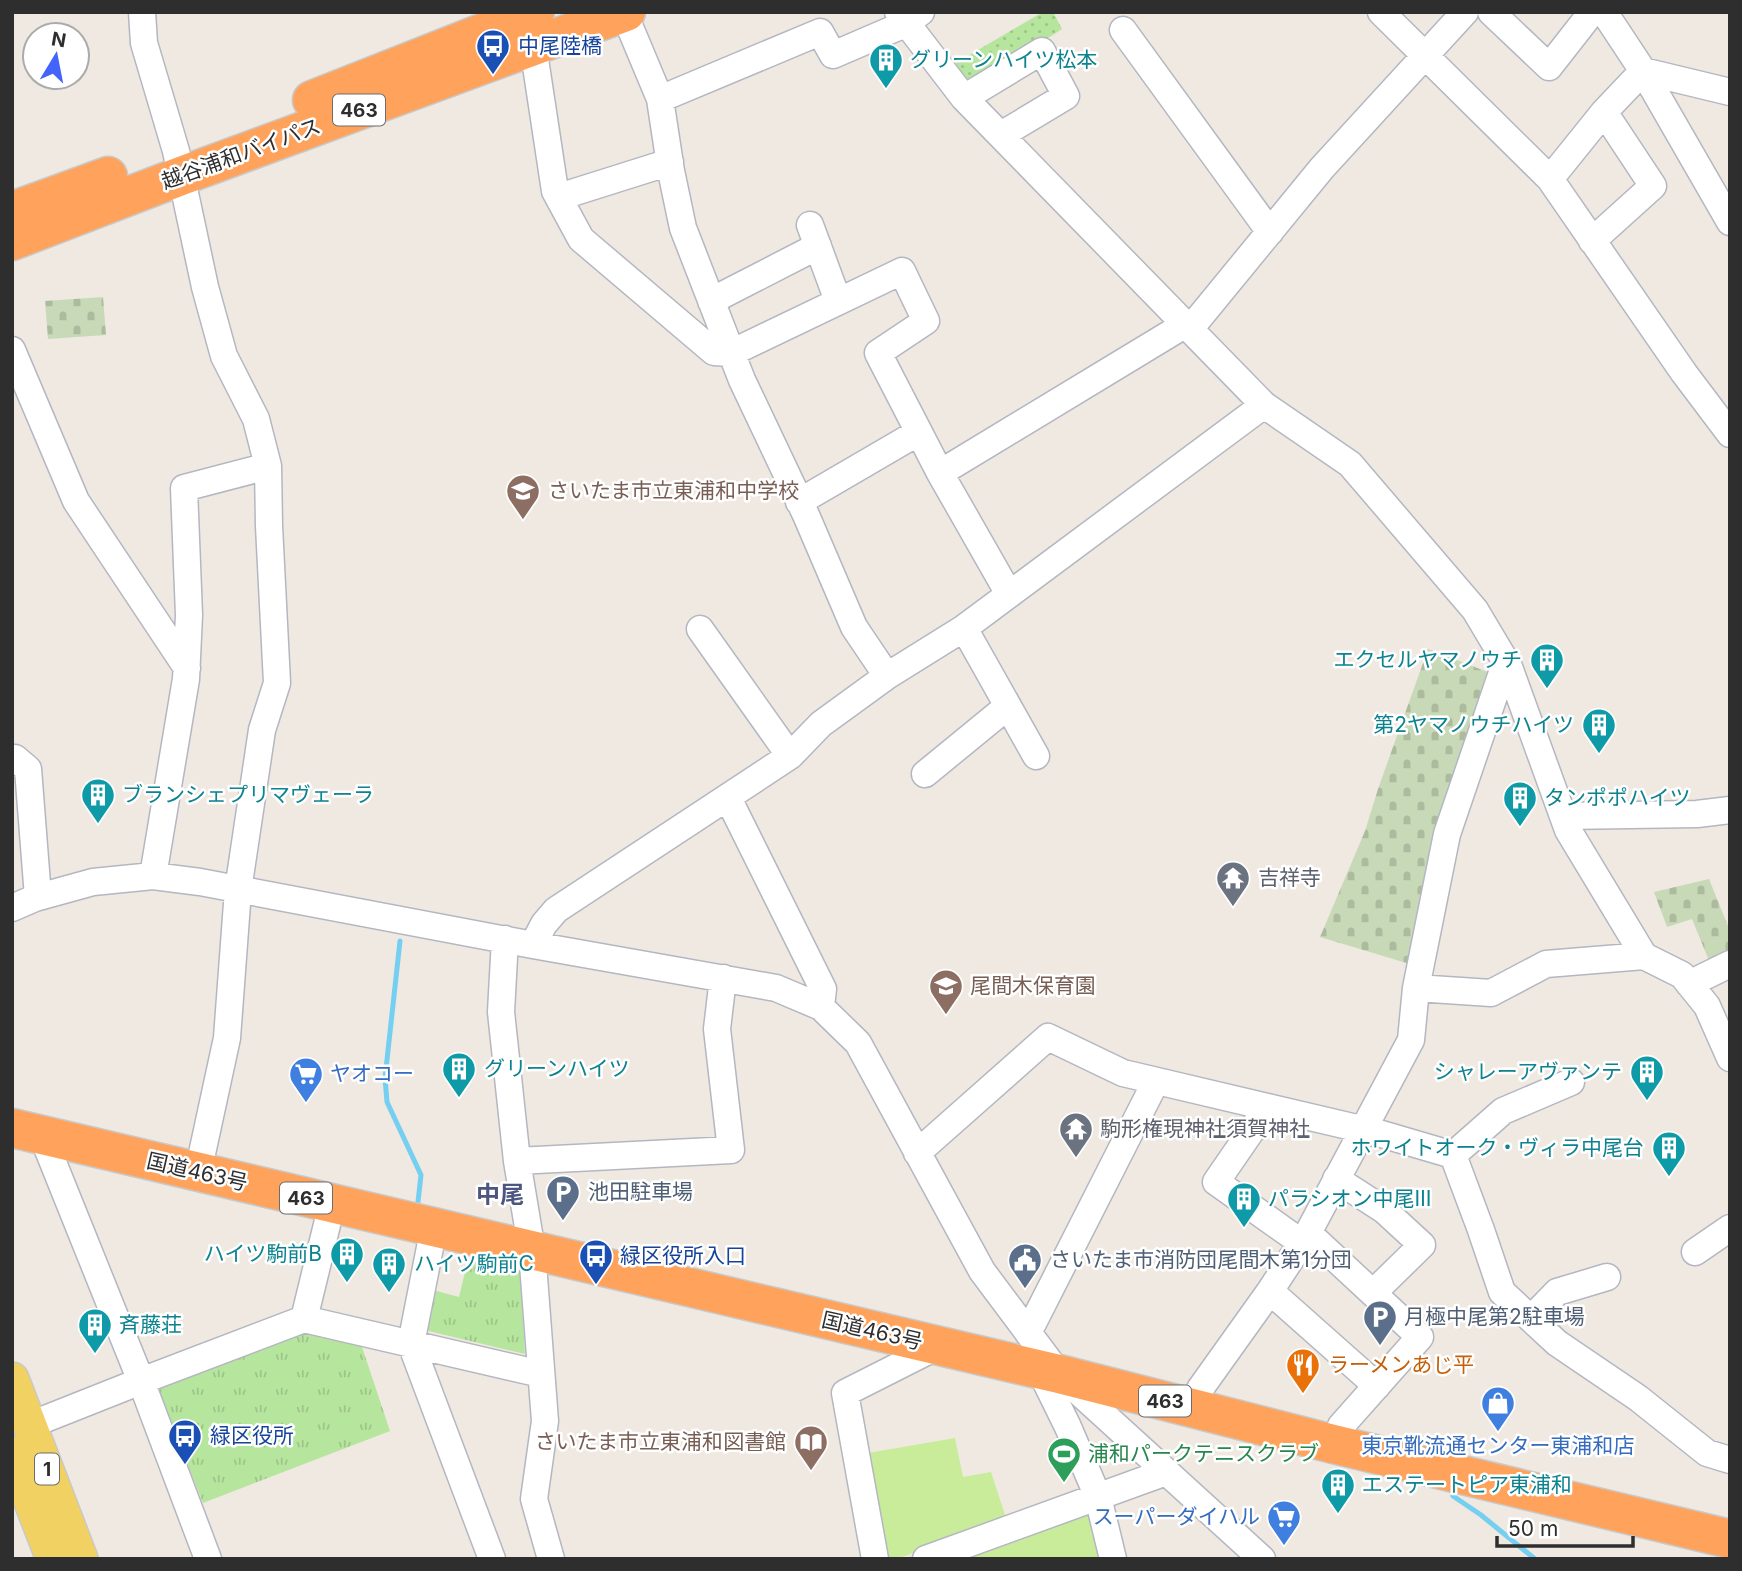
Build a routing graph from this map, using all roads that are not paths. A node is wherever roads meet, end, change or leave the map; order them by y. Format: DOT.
graph roads {
  1 [pos="142,12"];
  2 [pos="1381,12"];
  3 [pos="1465,12"];
  4 [pos="1491,12"];
  5 [pos="1592,12"];
  6 [pos="1604,12"];
  7 [pos="625,13"];
  8 [pos="908,16"];
  9 [pos="534,29"];
  10 [pos="1123,30"];
  11 [pos="1425,55"];
  12 [pos="1643,71"];
  13 [pos="1730,92"];
  14 [pos="964,98"];
  15 [pos="660,99"];
  16 [pos="1604,112"];
  17 [pos="1000,135"];
  18 [pos="670,162"];
  19 [pos="179,163"];
  20 [pos="1550,179"];
  21 [pos="559,197"];
  22 [pos="17,207"];
  23 [pos="93,210"];
  24 [pos="1730,222"];
  25 [pos="1270,232"];
  26 [pos="12,241"];
  27 [pos="1592,241"];
  28 [pos="12,257"];
  29 [pos="711,301"];
  30 [pos="838,301"];
  31 [pos="1188,327"];
  32 [pos="12,351"];
  33 [pos="731,353"];
  34 [pos="1264,405"];
  35 [pos="919,432"];
  36 [pos="1730,434"];
  37 [pos="268,466"];
  38 [pos="940,473"];
  39 [pos="799,502"];
  40 [pos="1009,594"];
  41 [pos="964,628"];
  42 [pos="700,629"];
  43 [pos="1506,661"];
  44 [pos="187,668"];
  45 [pos="887,676"];
  46 [pos="1007,706"];
  47 [pos="790,756"];
  48 [pos="1035,756"];
  49 [pos="12,759"];
  50 [pos="925,774"];
  51 [pos="728,798"];
  52 [pos="1730,810"];
  53 [pos="1563,816"];
  54 [pos="153,876"];
  55 [pos="238,890"];
  56 [pos="38,897"];
  57 [pos="12,908"];
  58 [pos="505,939"];
  59 [pos="533,945"];
  60 [pos="1644,956"];
  61 [pos="1730,964"];
  62 [pos="723,978"];
  63 [pos="1689,984"];
  64 [pos="1416,988"];
  65 [pos="821,1007"];
  66 [pos="1729,1057"];
  67 [pos="1156,1081"];
  68 [pos="1571,1082"];
  69 [pos="1267,1108"];
  70 [pos="1362,1130"];
  71 [pos="27,1132"];
  72 [pos="917,1153"];
  73 [pos="1452,1155"];
  74 [pos="517,1161"];
  75 [pos="198,1172"];
  76 [pos="1336,1179"];
  77 [pos="332,1204"];
  78 [pos="434,1227"];
  79 [pos="1730,1228"];
  80 [pos="1305,1238"];
  81 [pos="531,1251"];
  82 [pos="1695,1252"];
  83 [pos="1607,1278"];
  84 [pos="1270,1291"];
  85 [pos="1373,1293"];
  86 [pos="304,1319"];
  87 [pos="1531,1320"];
  88 [pos="1028,1333"];
  89 [pos="411,1344"];
  90 [pos="938,1346"];
  91 [pos="1049,1372"];
  92 [pos="541,1374"];
  93 [pos="12,1379"];
  94 [pos="141,1381"];
  95 [pos="1377,1386"];
  96 [pos="1194,1396"];
  97 [pos="30,1426"];
  98 [pos="1333,1444"];
  99 [pos="12,1453"];
  100 [pos="1730,1460"];
  101 [pos="1166,1472"];
  102 [pos="1098,1497"];
  103 [pos="1730,1541"];
  104 [pos="53,1559"];
  105 [pos="81,1559"];
  106 [pos="208,1559"];
  107 [pos="492,1559"];
  108 [pos="551,1559"];
  109 [pos="875,1559"];
  110 [pos="926,1559"];
  111 [pos="1113,1559"];
  112 [pos="1262,1559"];
  113 [pos="1716,1559"];
  1 -- 19 [label="street"];
  2 -- 11 [label="street"];
  3 -- 11 [label="street"];
  4 -- 5 [label="street"];
  6 -- 12 [label="street"];
  7 -- 9 [label="highway, 越谷浦和バイパス / 463"];
  7 -- 15 [label="street"];
  8 -- 14 [label="street"];
  8 -- 15 [label="street"];
  9 -- 19 [label="highway, 越谷浦和バイパス / 463"];
  9 -- 21 [label="street"];
  10 -- 25 [label="street"];
  11 -- 20 [label="street"];
  11 -- 25 [label="street"];
  12 -- 13 [label="street"];
  12 -- 16 [label="street"];
  12 -- 24 [label="street"];
  14 -- 17 [label="street"];
  14 -- 17 [label="street"];
  15 -- 18 [label="street"];
  16 -- 20 [label="street"];
  16 -- 27 [label="street"];
  17 -- 31 [label="street"];
  18 -- 21 [label="street"];
  18 -- 29 [label="street"];
  19 -- 22 [label="highway, 越谷浦和バイパス / 463"];
  19 -- 23 [label="highway, 越谷浦和バイパス / 463"];
  19 -- 37 [label="street"];
  20 -- 27 [label="street"];
  21 -- 33 [label="street"];
  23 -- 26 [label="highway, 越谷浦和バイパス / 463"];
  23 -- 28 [label="highway, 越谷浦和バイパス / 463"];
  25 -- 31 [label="street"];
  27 -- 36 [label="street"];
  29 -- 30 [label="street"];
  29 -- 33 [label="street"];
  30 -- 33 [label="street"];
  30 -- 35 [label="street"];
  31 -- 34 [label="street"];
  31 -- 38 [label="street"];
  32 -- 44 [label="street"];
  33 -- 39 [label="street"];
  34 -- 40 [label="street"];
  34 -- 43 [label="street"];
  35 -- 38 [label="street"];
  35 -- 39 [label="street"];
  37 -- 44 [label="street"];
  37 -- 55 [label="street"];
  38 -- 40 [label="street"];
  39 -- 45 [label="street"];
  40 -- 41 [label="street"];
  41 -- 45 [label="street"];
  41 -- 46 [label="street"];
  42 -- 47 [label="street"];
  43 -- 53 [label="street"];
  43 -- 64 [label="street"];
  44 -- 54 [label="street"];
  45 -- 47 [label="street"];
  46 -- 48 [label="street"];
  46 -- 50 [label="street"];
  47 -- 51 [label="street"];
  49 -- 56 [label="street"];
  51 -- 59 [label="street"];
  51 -- 65 [label="street"];
  52 -- 53 [label="street"];
  53 -- 60 [label="street"];
  54 -- 55 [label="street"];
  54 -- 56 [label="street"];
  55 -- 58 [label="street"];
  55 -- 75 [label="street"];
  56 -- 57 [label="street"];
  58 -- 59 [label="street"];
  58 -- 74 [label="street"];
  59 -- 62 [label="street"];
  60 -- 63 [label="street"];
  60 -- 64 [label="street"];
  61 -- 63 [label="street"];
  62 -- 65 [label="street"];
  62 -- 74 [label="street"];
  63 -- 66 [label="street"];
  64 -- 70 [label="street"];
  65 -- 72 [label="street"];
  67 -- 69 [label="street"];
  67 -- 72 [label="street"];
  67 -- 88 [label="street"];
  68 -- 73 [label="street"];
  69 -- 70 [label="street"];
  69 -- 80 [label="street"];
  70 -- 73 [label="street"];
  70 -- 76 [label="street"];
  71 -- 75 [label="highway, 国道463号 / 463"];
  71 -- 94 [label="street"];
  72 -- 88 [label="street"];
  73 -- 87 [label="street"];
  74 -- 81 [label="street"];
  75 -- 77 [label="highway, 国道463号 / 463"];
  76 -- 80 [label="street"];
  76 -- 85 [label="street"];
  77 -- 78 [label="highway, 国道463号 / 463"];
  77 -- 86 [label="street"];
  78 -- 81 [label="highway, 国道463号 / 463"];
  78 -- 89 [label="street"];
  79 -- 82 [label="street"];
  80 -- 84 [label="street"];
  80 -- 85 [label="street"];
  81 -- 90 [label="highway, 国道463号 / 463"];
  81 -- 92 [label="street"];
  83 -- 87 [label="street"];
  84 -- 95 [label="street"];
  84 -- 96 [label="street"];
  85 -- 95 [label="street"];
  86 -- 89 [label="street"];
  86 -- 94 [label="street"];
  87 -- 100 [label="street"];
  88 -- 91 [label="street"];
  89 -- 92 [label="street"];
  89 -- 107 [label="street"];
  90 -- 91 [label="highway, 国道463号 / 463"];
  90 -- 109 [label="street"];
  91 -- 96 [label="highway, 国道463号 / 463"];
  91 -- 101 [label="street"];
  91 -- 102 [label="street"];
  92 -- 108 [label="street"];
  93 -- 97 [label="main road, 1"];
  94 -- 97 [label="street"];
  94 -- 106 [label="street"];
  95 -- 98 [label="street"];
  96 -- 98 [label="highway, 国道463号 / 463"];
  97 -- 105 [label="main road, 1"];
  98 -- 103 [label="highway, 国道463号 / 463"];
  99 -- 104 [label="main road, 1"];
  101 -- 102 [label="street"];
  101 -- 112 [label="street"];
  102 -- 110 [label="street"];
  102 -- 111 [label="street"];
  103 -- 113 [label="street"];
}
